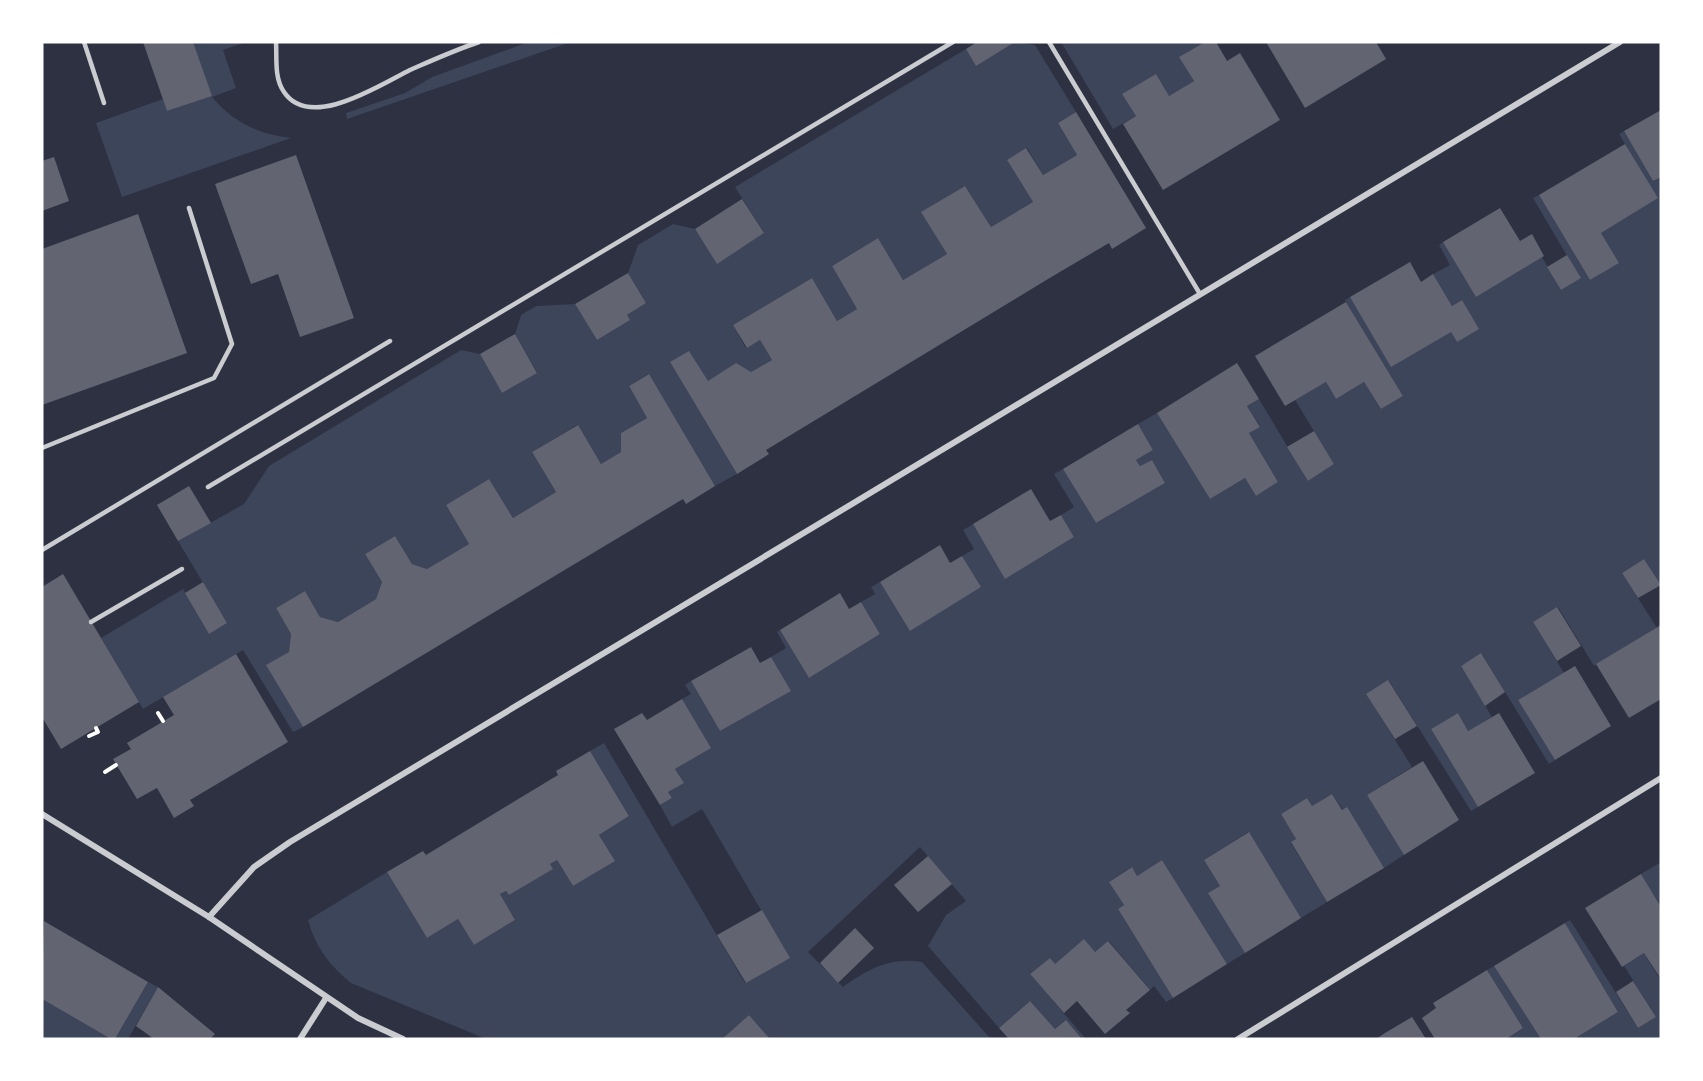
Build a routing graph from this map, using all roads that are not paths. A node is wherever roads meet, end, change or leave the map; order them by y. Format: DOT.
graph roads {
  1 [pos="84,42"];
  2 [pos="276,42"];
  3 [pos="479,42"];
  4 [pos="953,42"];
  5 [pos="1050,42"];
  6 [pos="1620,42"];
  7 [pos="104,103"];
  8 [pos="189,208"];
  9 [pos="1200,294"];
  10 [pos="390,341"];
  11 [pos="42,448"];
  12 [pos="208,487"];
  13 [pos="42,550"];
  14 [pos="182,569"];
  15 [pos="91,622"];
  16 [pos="1661,778"];
  17 [pos="42,814"];
  18 [pos="209,917"];
  19 [pos="326,998"];
  20 [pos="300,1039"];
  21 [pos="403,1039"];
  22 [pos="1238,1039"];
  1 -- 7 [label="lane"];
  2 -- 3 [label="lane"];
  4 -- 12 [label="lane"];
  5 -- 9 [label="lane"];
  6 -- 9 [label="street"];
  8 -- 11 [label="lane"];
  9 -- 18 [label="street"];
  10 -- 13 [label="lane"];
  14 -- 15 [label="lane"];
  16 -- 22 [label="street"];
  17 -- 18 [label="street"];
  18 -- 19 [label="street"];
  19 -- 20 [label="street"];
  19 -- 21 [label="street"];
}
